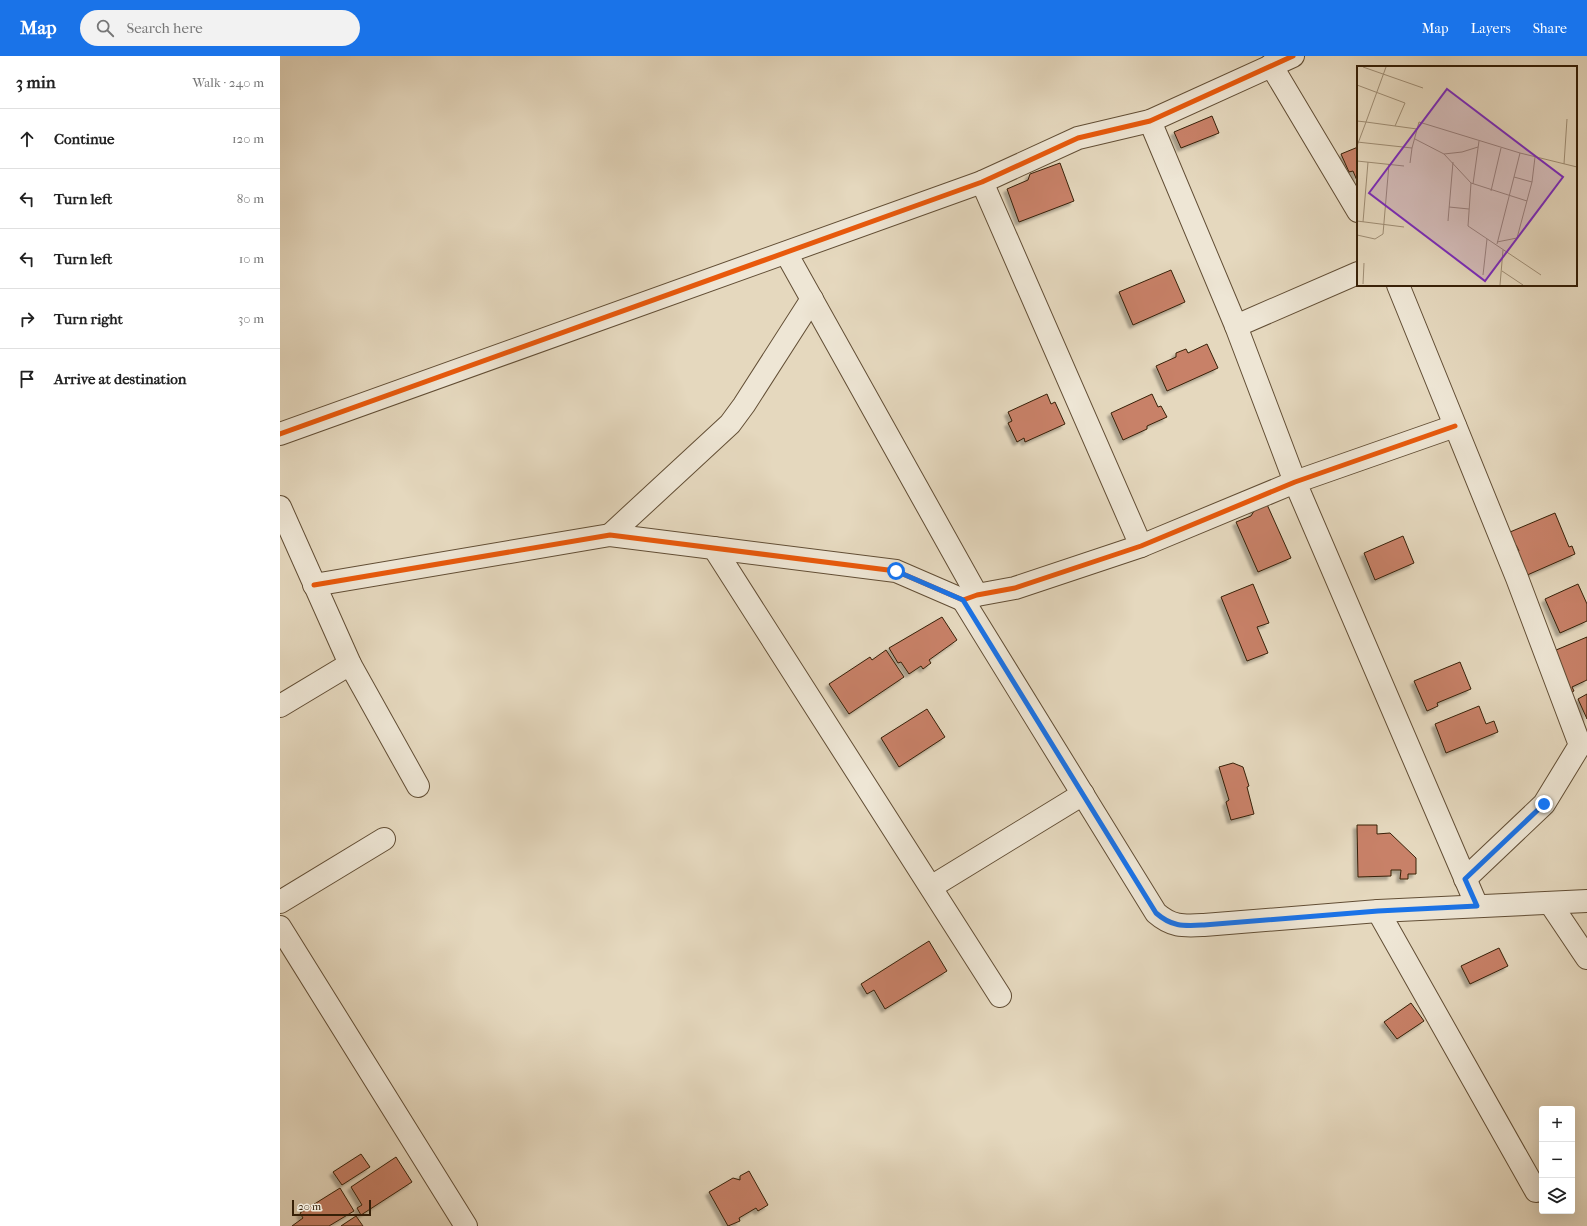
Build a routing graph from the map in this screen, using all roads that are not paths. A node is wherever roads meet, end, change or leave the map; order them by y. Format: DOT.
graph roads {
  1 [pos="1293,56"];
  2 [pos="1271,66"];
  3 [pos="1150,121"];
  4 [pos="982,182"];
  5 [pos="1357,209"];
  6 [pos="786,253"];
  7 [pos="1357,273"];
  8 [pos="1398,286"];
  9 [pos="812,299"];
  10 [pos="1236,326"];
  11 [pos="1455,426"];
  12 [pos="280,434"];
  13 [pos="1295,482"];
  14 [pos="280,507"];
  15 [pos="610,535"];
  16 [pos="1141,546"];
  17 [pos="714,548"];
  18 [pos="314,584"];
  19 [pos="970,598"];
  20 [pos="350,664"];
  21 [pos="280,706"];
  22 [pos="418,786"];
  23 [pos="1083,794"];
  24 [pos="384,839"];
  25 [pos="1465,879"];
  26 [pos="930,887"];
  27 [pos="1587,901"];
  28 [pos="280,902"];
  29 [pos="1550,903"];
  30 [pos="1477,906"];
  31 [pos="1378,911"];
  32 [pos="280,927"];
  33 [pos="1587,958"];
  34 [pos="1000,996"];
  35 [pos="1536,1192"];
  36 [pos="466,1226"];
  1 -- 2 [label="street"];
  2 -- 3 [label="street"];
  2 -- 5 [label="street"];
  3 -- 4 [label="street"];
  3 -- 10 [label="street"];
  4 -- 6 [label="street"];
  4 -- 16 [label="street"];
  6 -- 9 [label="street"];
  6 -- 12 [label="street"];
  7 -- 10 [label="street"];
  8 -- 11 [label="street"];
  9 -- 15 [label="street"];
  9 -- 19 [label="street"];
  10 -- 13 [label="street"];
  11 -- 13 [label="street"];
  11 -- 25 [label="street"];
  13 -- 16 [label="street"];
  13 -- 25 [label="street"];
  14 -- 18 [label="street"];
  15 -- 17 [label="street"];
  15 -- 18 [label="street"];
  16 -- 19 [label="street"];
  17 -- 19 [label="street"];
  17 -- 26 [label="street"];
  18 -- 20 [label="street"];
  19 -- 23 [label="street"];
  20 -- 21 [label="street"];
  20 -- 22 [label="street"];
  23 -- 26 [label="street"];
  23 -- 31 [label="street"];
  24 -- 28 [label="street"];
  25 -- 30 [label="street"];
  26 -- 34 [label="street"];
  27 -- 29 [label="street"];
  29 -- 30 [label="street"];
  29 -- 33 [label="street"];
  30 -- 31 [label="street"];
  31 -- 35 [label="street"];
  32 -- 36 [label="street"];
}
